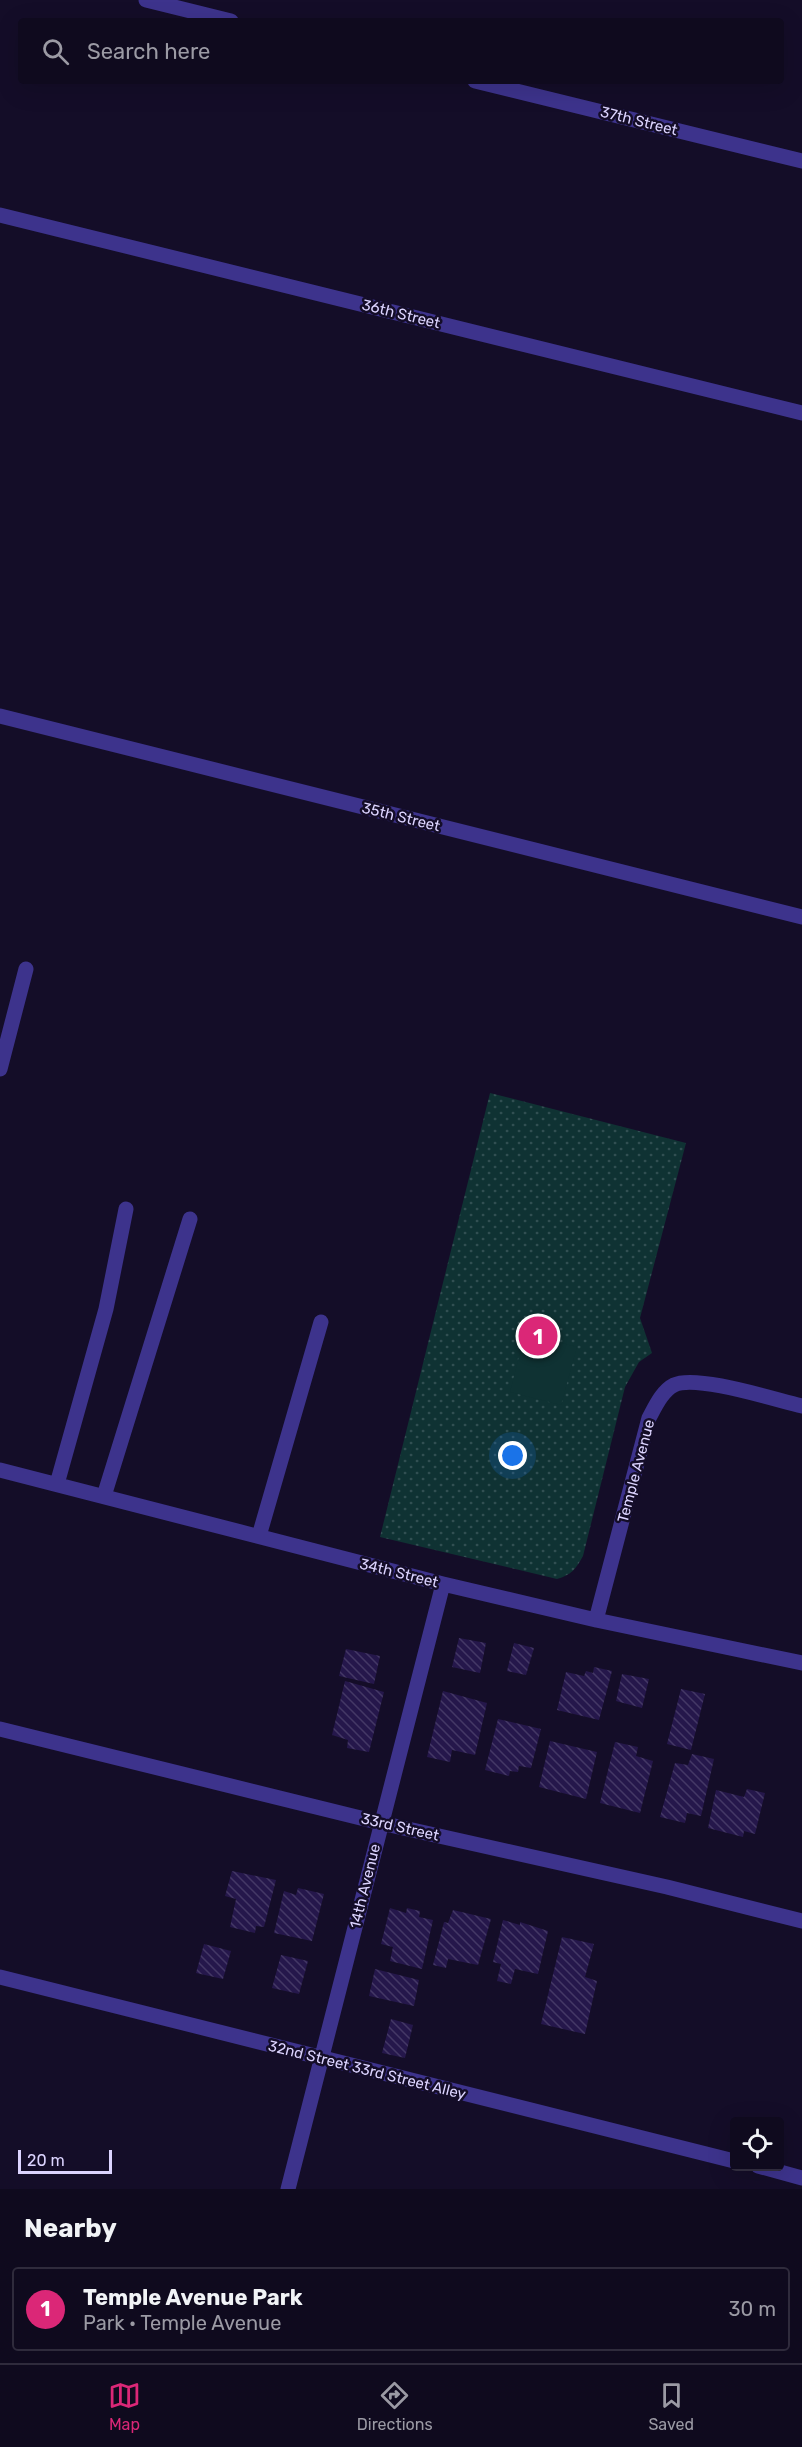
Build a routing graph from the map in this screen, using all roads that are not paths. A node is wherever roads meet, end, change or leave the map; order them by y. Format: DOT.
graph roads {
  1 [pos="146,0"];
  2 [pos="219,18"];
  3 [pos="488,84"];
  4 [pos="802,161"];
  5 [pos="0,215"];
  6 [pos="802,413"];
  7 [pos="0,716"];
  8 [pos="802,917"];
  9 [pos="26,969"];
  10 [pos="0,1069"];
  11 [pos="126,1209"];
  12 [pos="190,1219"];
  13 [pos="321,1322"];
  14 [pos="802,1406"];
  15 [pos="0,1470"];
  16 [pos="57,1484"];
  17 [pos="104,1496"];
  18 [pos="259,1536"];
  19 [pos="443,1584"];
  20 [pos="596,1620"];
  21 [pos="802,1663"];
  22 [pos="0,1729"];
  23 [pos="381,1823"];
  24 [pos="802,1921"];
  25 [pos="0,1977"];
  26 [pos="322,2059"];
  27 [pos="730,2160"];
  28 [pos="776,2171"];
  29 [pos="802,2178"];
  30 [pos="288,2189"];
  1 -- 2 [label="street"];
  3 -- 4 [label="street, 37th Street"];
  5 -- 6 [label="street, 36th Street"];
  7 -- 8 [label="street, 35th Street"];
  9 -- 10 [label="street"];
  11 -- 16 [label="street"];
  12 -- 17 [label="street"];
  13 -- 18 [label="street"];
  14 -- 20 [label="street, Temple Avenue"];
  15 -- 16 [label="street, 34th Street"];
  16 -- 17 [label="street, 34th Street"];
  17 -- 18 [label="street, 34th Street"];
  18 -- 19 [label="street, 34th Street"];
  19 -- 20 [label="street, 34th Street"];
  19 -- 23 [label="street, 14th Avenue"];
  20 -- 21 [label="street, 34th Street"];
  22 -- 23 [label="street, 33rd Street"];
  23 -- 24 [label="street, 33rd Street"];
  23 -- 26 [label="street, 14th Avenue"];
  25 -- 26 [label="street, 32nd Street 33rd Street Alley"];
  26 -- 27 [label="street, 32nd Street 33rd Street Alley"];
  26 -- 30 [label="street, 14th Avenue"];
  28 -- 29 [label="street"];
}
